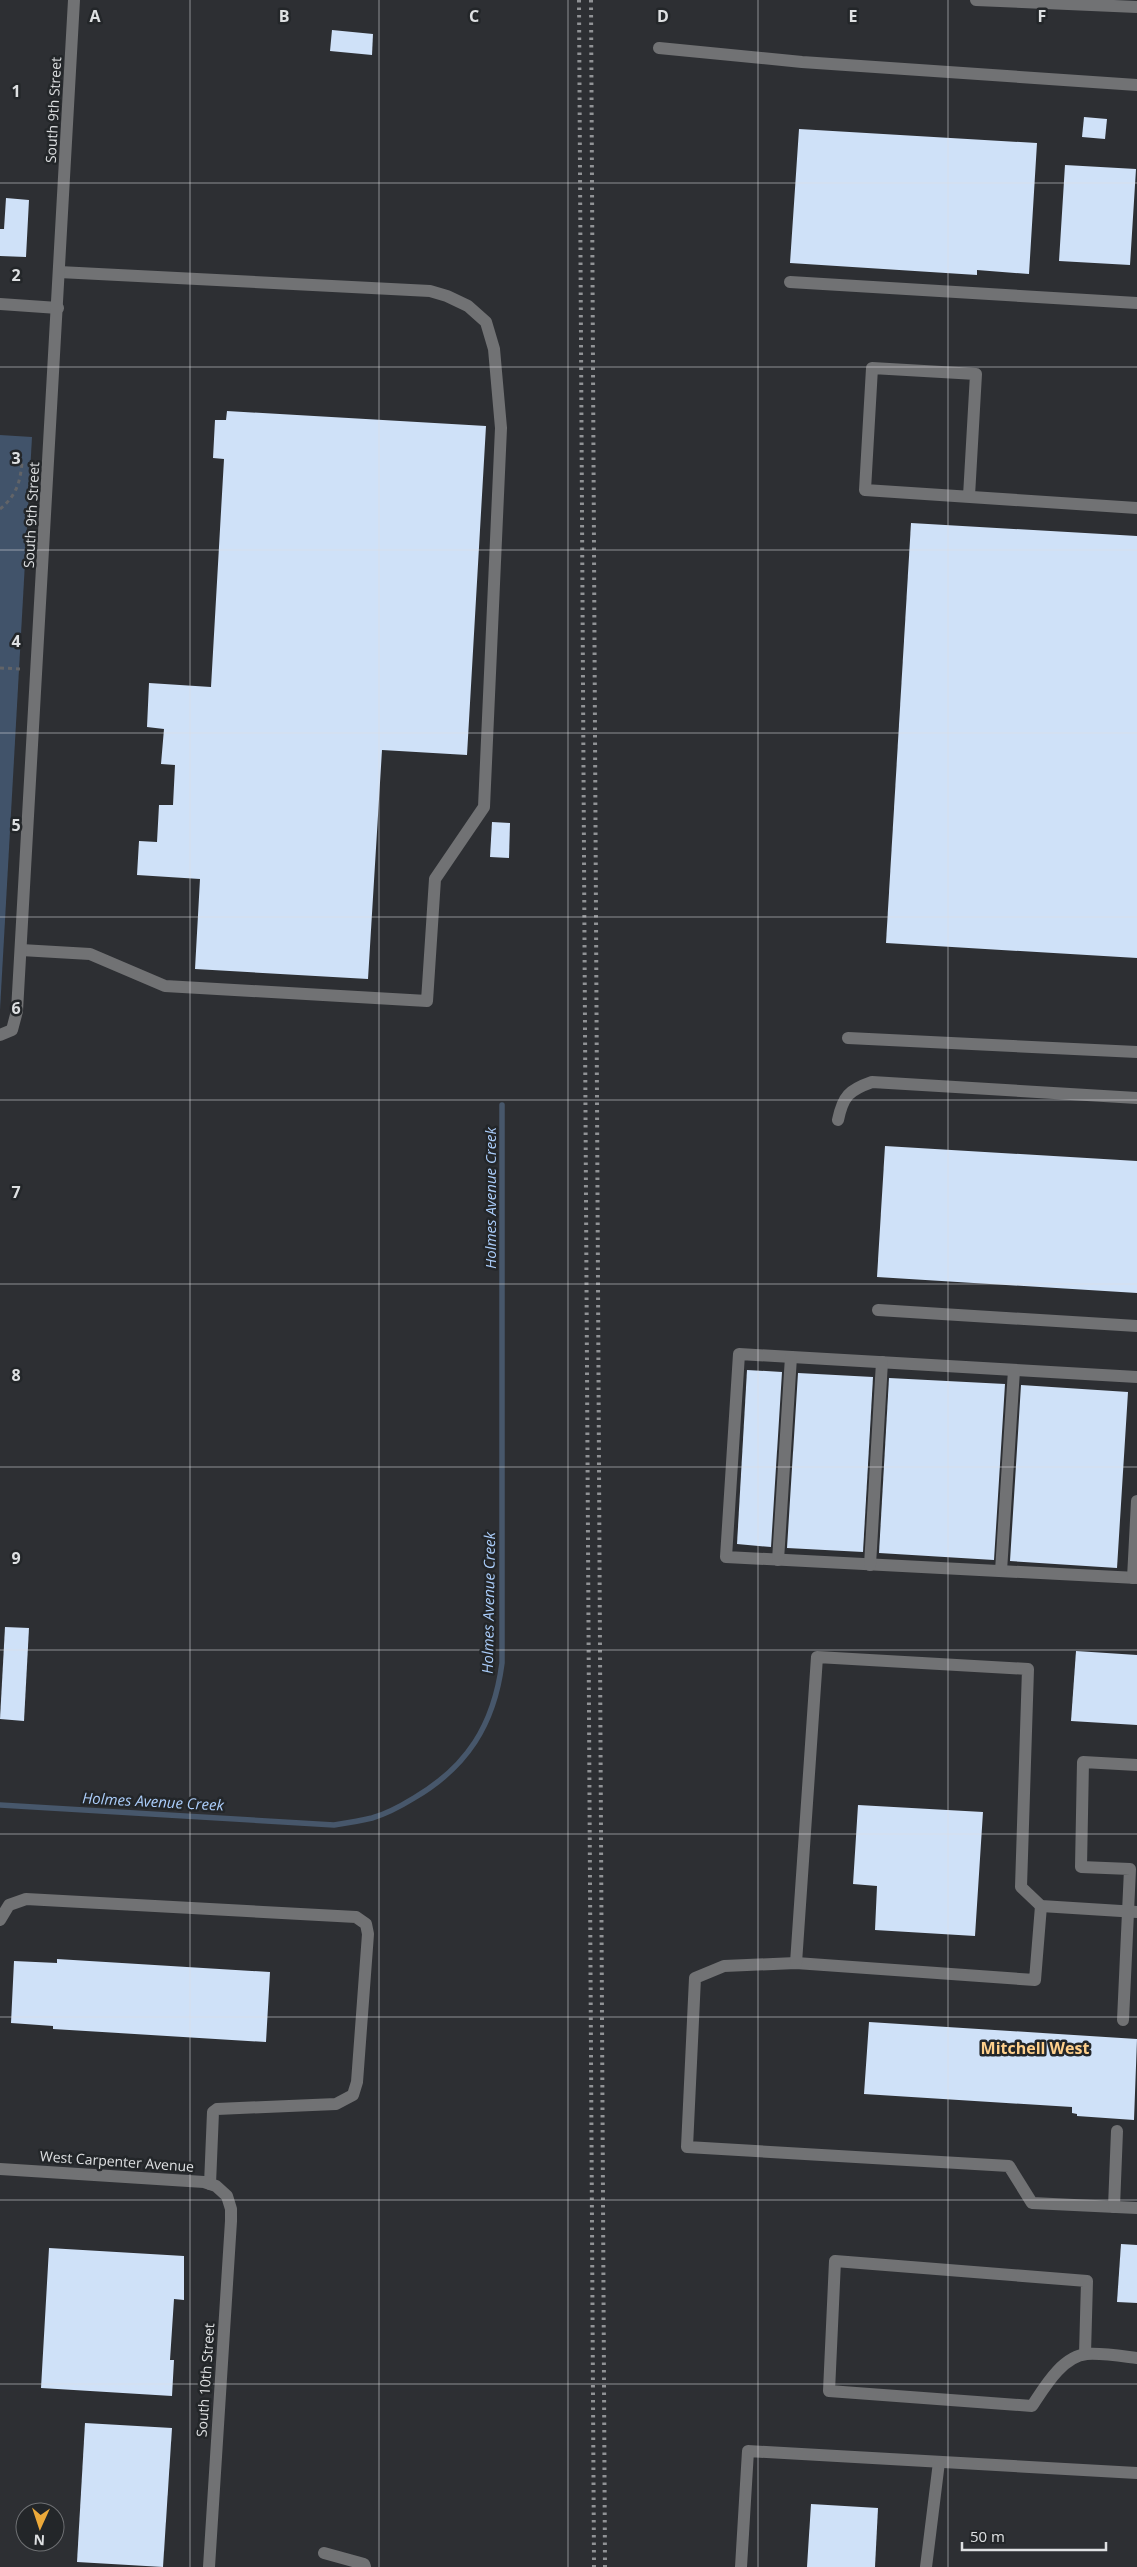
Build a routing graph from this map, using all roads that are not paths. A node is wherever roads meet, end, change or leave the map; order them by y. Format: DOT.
graph roads {
  1 [pos="74,0"];
  2 [pos="976,0"];
  3 [pos="1137,7"];
  4 [pos="659,48"];
  5 [pos="1137,85"];
  6 [pos="59,272"];
  7 [pos="790,282"];
  8 [pos="0,304"];
  9 [pos="1137,304"];
  10 [pos="58,308"];
  11 [pos="969,496"];
  12 [pos="1137,508"];
  13 [pos="21,950"];
  14 [pos="0,1035"];
  15 [pos="848,1038"];
  16 [pos="1137,1052"];
  17 [pos="1137,1098"];
  18 [pos="838,1120"];
  19 [pos="878,1310"];
  20 [pos="1137,1326"];
  21 [pos="791,1357"];
  22 [pos="882,1362"];
  23 [pos="1014,1370"];
  24 [pos="1137,1377"];
  25 [pos="1137,1501"];
  26 [pos="778,1560"];
  27 [pos="870,1564"];
  28 [pos="1001,1571"];
  29 [pos="1135,1578"];
  30 [pos="1137,1765"];
  31 [pos="1041,1906"];
  32 [pos="1133,1911"];
  33 [pos="0,1920"];
  34 [pos="796,1962"];
  35 [pos="1123,2020"];
  36 [pos="1117,2131"];
  37 [pos="0,2169"];
  38 [pos="210,2184"];
  39 [pos="227,2196"];
  40 [pos="1114,2207"];
  41 [pos="1137,2208"];
  42 [pos="1085,2354"];
  43 [pos="1137,2358"];
  44 [pos="939,2462"];
  45 [pos="1137,2473"];
  46 [pos="324,2553"];
  47 [pos="209,2567"];
  48 [pos="364,2567"];
  49 [pos="742,2567"];
  50 [pos="926,2567"];
  1 -- 6 [label="street, South 9th Street"];
  2 -- 3 [label="street"];
  4 -- 5 [label="street"];
  6 -- 10 [label="street, South 9th Street"];
  6 -- 13 [label="street"];
  7 -- 9 [label="street"];
  8 -- 10 [label="street"];
  10 -- 13 [label="street, South 9th Street"];
  11 -- 11 [label="street"];
  11 -- 12 [label="street"];
  13 -- 14 [label="street, South 9th Street"];
  15 -- 16 [label="street"];
  17 -- 18 [label="street"];
  19 -- 20 [label="street"];
  21 -- 22 [label="street"];
  21 -- 26 [label="street"];
  21 -- 26 [label="street"];
  22 -- 23 [label="street"];
  22 -- 27 [label="street"];
  23 -- 24 [label="street"];
  23 -- 28 [label="street"];
  25 -- 29 [label="street"];
  26 -- 27 [label="street"];
  27 -- 28 [label="street"];
  28 -- 29 [label="street"];
  30 -- 32 [label="street"];
  31 -- 32 [label="street"];
  31 -- 34 [label="street"];
  31 -- 34 [label="street"];
  32 -- 35 [label="street"];
  33 -- 38 [label="street"];
  34 -- 40 [label="street"];
  36 -- 40 [label="street"];
  37 -- 38 [label="street, West Carpenter Avenue"];
  38 -- 39 [label="street, West Carpenter Avenue"];
  39 -- 47 [label="street, South 10th Street"];
  40 -- 41 [label="street"];
  42 -- 42 [label="street"];
  42 -- 43 [label="street"];
  44 -- 45 [label="street"];
  44 -- 49 [label="street"];
  44 -- 50 [label="street"];
  46 -- 48 [label="street"];
}
